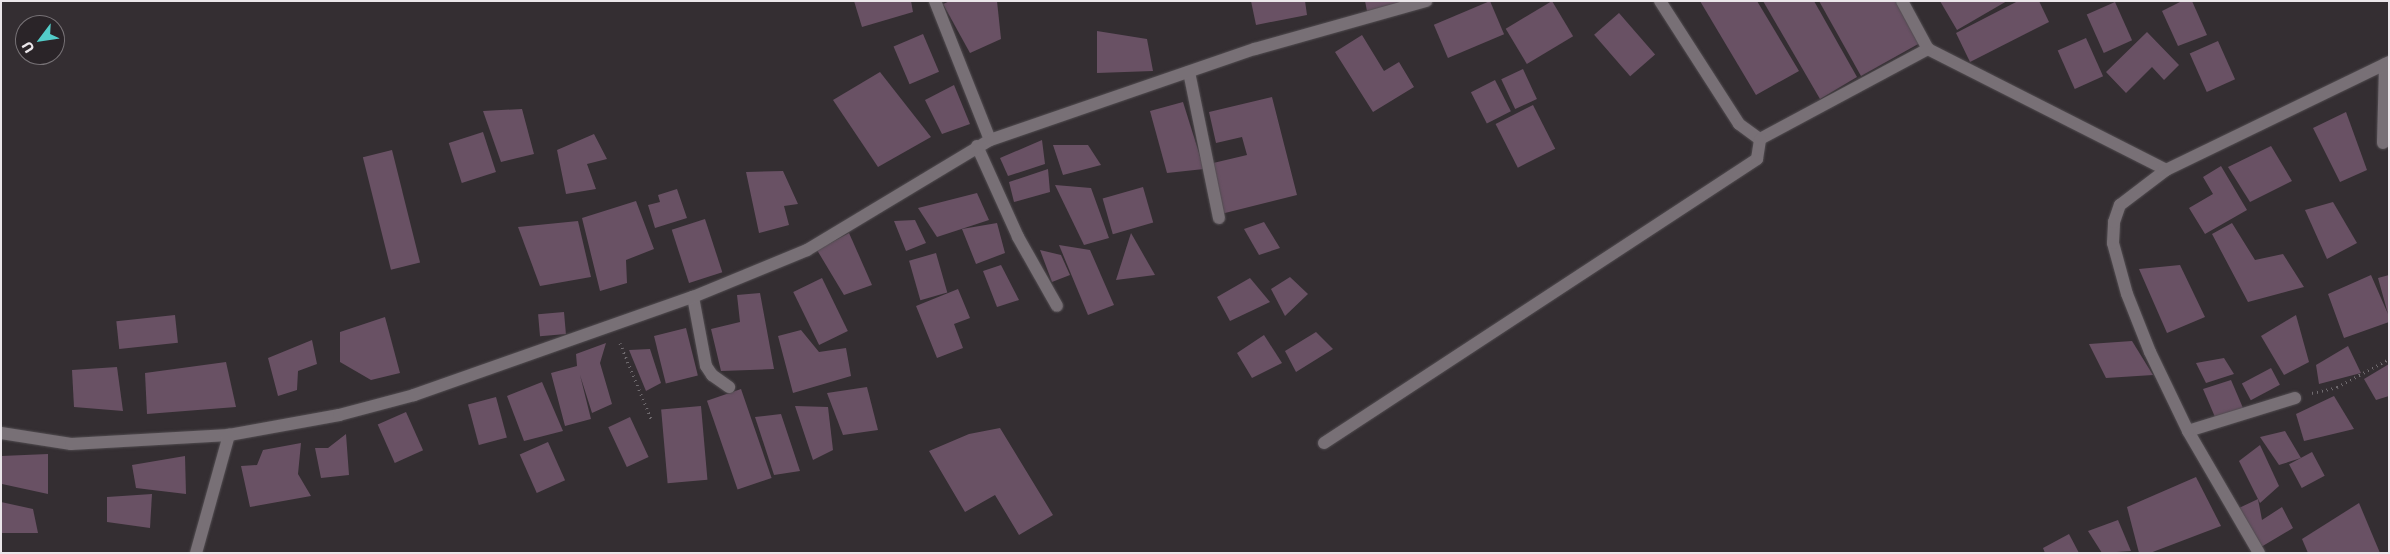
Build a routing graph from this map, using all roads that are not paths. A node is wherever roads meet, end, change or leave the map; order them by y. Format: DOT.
graph roads {
  1 [pos="935,1"];
  2 [pos="1426,1"];
  3 [pos="1660,1"];
  4 [pos="1902,1"];
  5 [pos="1928,50"];
  6 [pos="2387,63"];
  7 [pos="1189,72"];
  8 [pos="1760,139"];
  9 [pos="990,140"];
  10 [pos="2383,143"];
  11 [pos="977,146"];
  12 [pos="2166,170"];
  13 [pos="1219,218"];
  14 [pos="693,297"];
  15 [pos="1057,306"];
  16 [pos="728,387"];
  17 [pos="2295,398"];
  18 [pos="2188,432"];
  19 [pos="1,434"];
  20 [pos="229,435"];
  21 [pos="1324,443"];
  22 [pos="196,553"];
  23 [pos="2259,553"];
  1 -- 9 [label="street"];
  2 -- 7 [label="street"];
  3 -- 8 [label="street"];
  4 -- 5 [label="street"];
  5 -- 8 [label="street"];
  5 -- 12 [label="street"];
  6 -- 10 [label="street"];
  6 -- 12 [label="street"];
  7 -- 9 [label="street"];
  7 -- 13 [label="street"];
  8 -- 21 [label="street"];
  9 -- 11 [label="street"];
  11 -- 14 [label="street"];
  11 -- 15 [label="street"];
  12 -- 18 [label="street"];
  14 -- 16 [label="street"];
  14 -- 20 [label="street"];
  17 -- 18 [label="street"];
  18 -- 23 [label="street"];
  19 -- 20 [label="street"];
  20 -- 22 [label="street"];
}
